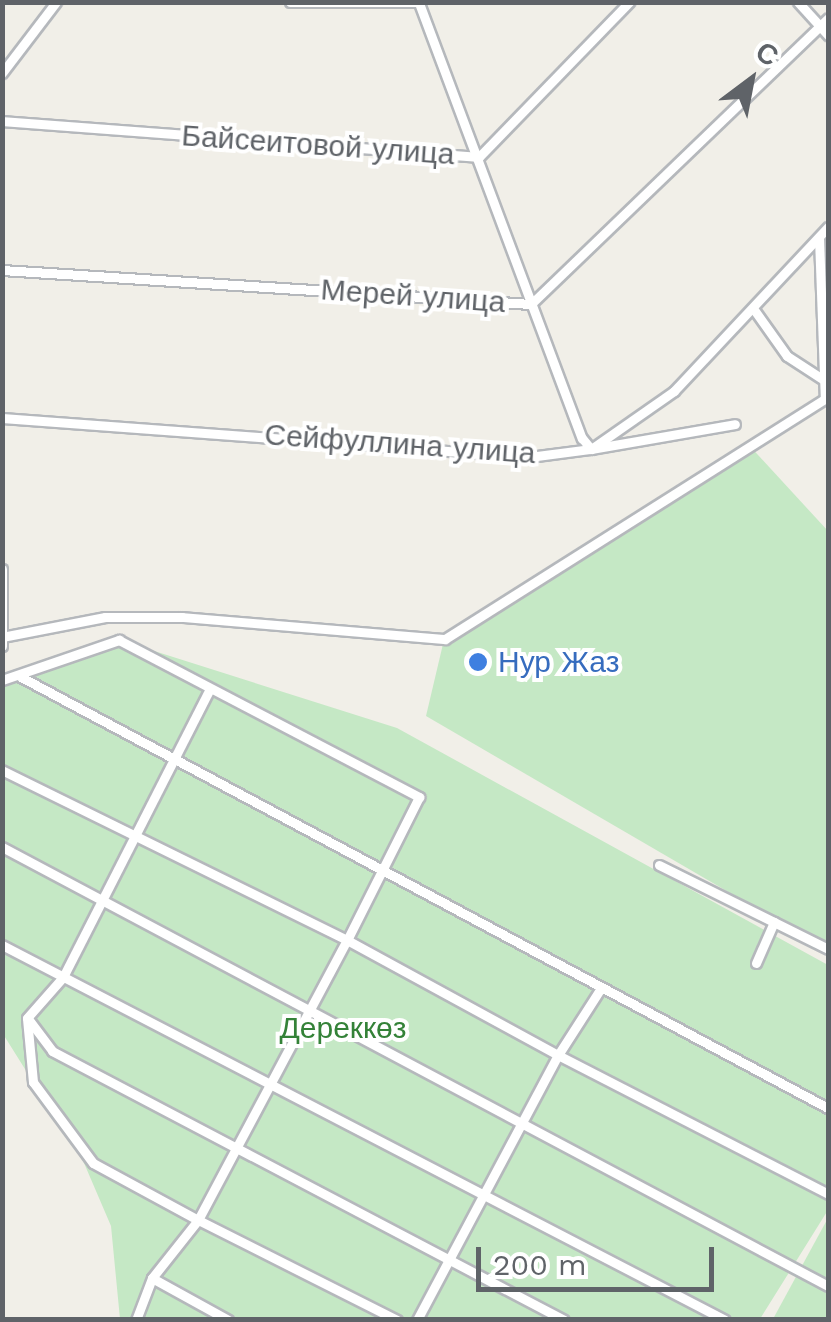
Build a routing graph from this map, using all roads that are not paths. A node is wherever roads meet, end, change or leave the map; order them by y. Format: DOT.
graph roads {
  1 [pos="56,2"];
  2 [pos="290,2"];
  3 [pos="629,2"];
  4 [pos="798,2"];
  5 [pos="419,3"];
  6 [pos="826,26"];
  7 [pos="2,73"];
  8 [pos="2,121"];
  9 [pos="479,157"];
  10 [pos="828,226"];
  11 [pos="819,238"];
  12 [pos="2,270"];
  13 [pos="531,304"];
  14 [pos="754,311"];
  15 [pos="824,380"];
  16 [pos="827,398"];
  17 [pos="2,418"];
  18 [pos="735,424"];
  19 [pos="591,448"];
  20 [pos="2,569"];
  21 [pos="3,637"];
  22 [pos="21,678"];
  23 [pos="2,680"];
  24 [pos="210,689"];
  25 [pos="172,760"];
  26 [pos="2,770"];
  27 [pos="135,830"];
  28 [pos="2,847"];
  29 [pos="659,865"];
  30 [pos="384,873"];
  31 [pos="100,901"];
  32 [pos="774,922"];
  33 [pos="347,940"];
  34 [pos="2,945"];
  35 [pos="828,949"];
  36 [pos="756,964"];
  37 [pos="63,977"];
  38 [pos="601,988"];
  39 [pos="309,1010"];
  40 [pos="27,1018"];
  41 [pos="558,1055"];
  42 [pos="270,1077"];
  43 [pos="828,1108"];
  44 [pos="523,1124"];
  45 [pos="236,1147"];
  46 [pos="488,1191"];
  47 [pos="828,1194"];
  48 [pos="198,1220"];
  49 [pos="450,1260"];
  50 [pos="152,1278"];
  51 [pos="828,1286"];
  52 [pos="136,1320"];
  53 [pos="228,1320"];
  54 [pos="397,1320"];
  55 [pos="418,1320"];
  56 [pos="564,1320"];
  57 [pos="725,1320"];
  1 -- 7 [label="street"];
  2 -- 5 [label="street"];
  3 -- 9 [label="street, Байсеитовой улица"];
  4 -- 6 [label="street"];
  5 -- 9 [label="street"];
  6 -- 13 [label="street, Мерей улица"];
  8 -- 9 [label="street, Байсеитовой улица"];
  9 -- 13 [label="street"];
  10 -- 11 [label="street, Сейфуллина улица"];
  11 -- 14 [label="street, Сейфуллина улица"];
  11 -- 15 [label="street"];
  12 -- 13 [label="street, Мерей улица"];
  13 -- 19 [label="street"];
  14 -- 15 [label="street"];
  14 -- 19 [label="street, Сейфуллина улица"];
  15 -- 16 [label="street"];
  16 -- 21 [label="street"];
  17 -- 19 [label="street, Сейфуллина улица"];
  18 -- 19 [label="street"];
  20 -- 21 [label="street"];
  22 -- 23 [label="street"];
  22 -- 24 [label="street"];
  22 -- 25 [label="street"];
  24 -- 25 [label="street"];
  24 -- 30 [label="street"];
  25 -- 27 [label="street"];
  25 -- 30 [label="street"];
  26 -- 27 [label="street"];
  27 -- 31 [label="street"];
  27 -- 33 [label="street"];
  28 -- 31 [label="street"];
  29 -- 32 [label="street"];
  30 -- 33 [label="street"];
  30 -- 38 [label="street"];
  31 -- 37 [label="street"];
  31 -- 39 [label="street"];
  32 -- 35 [label="street"];
  32 -- 36 [label="street"];
  33 -- 39 [label="street"];
  33 -- 41 [label="street"];
  34 -- 37 [label="street"];
  37 -- 40 [label="street"];
  37 -- 42 [label="street"];
  38 -- 41 [label="street"];
  38 -- 43 [label="street"];
  39 -- 42 [label="street"];
  39 -- 44 [label="street"];
  40 -- 45 [label="street"];
  40 -- 48 [label="street"];
  41 -- 44 [label="street"];
  41 -- 47 [label="street"];
  42 -- 45 [label="street"];
  42 -- 46 [label="street"];
  44 -- 46 [label="street"];
  44 -- 51 [label="street"];
  45 -- 48 [label="street"];
  45 -- 49 [label="street"];
  46 -- 49 [label="street"];
  46 -- 57 [label="street"];
  48 -- 50 [label="street"];
  48 -- 54 [label="street"];
  49 -- 55 [label="street"];
  49 -- 56 [label="street"];
  50 -- 52 [label="street"];
  50 -- 53 [label="street"];
}
